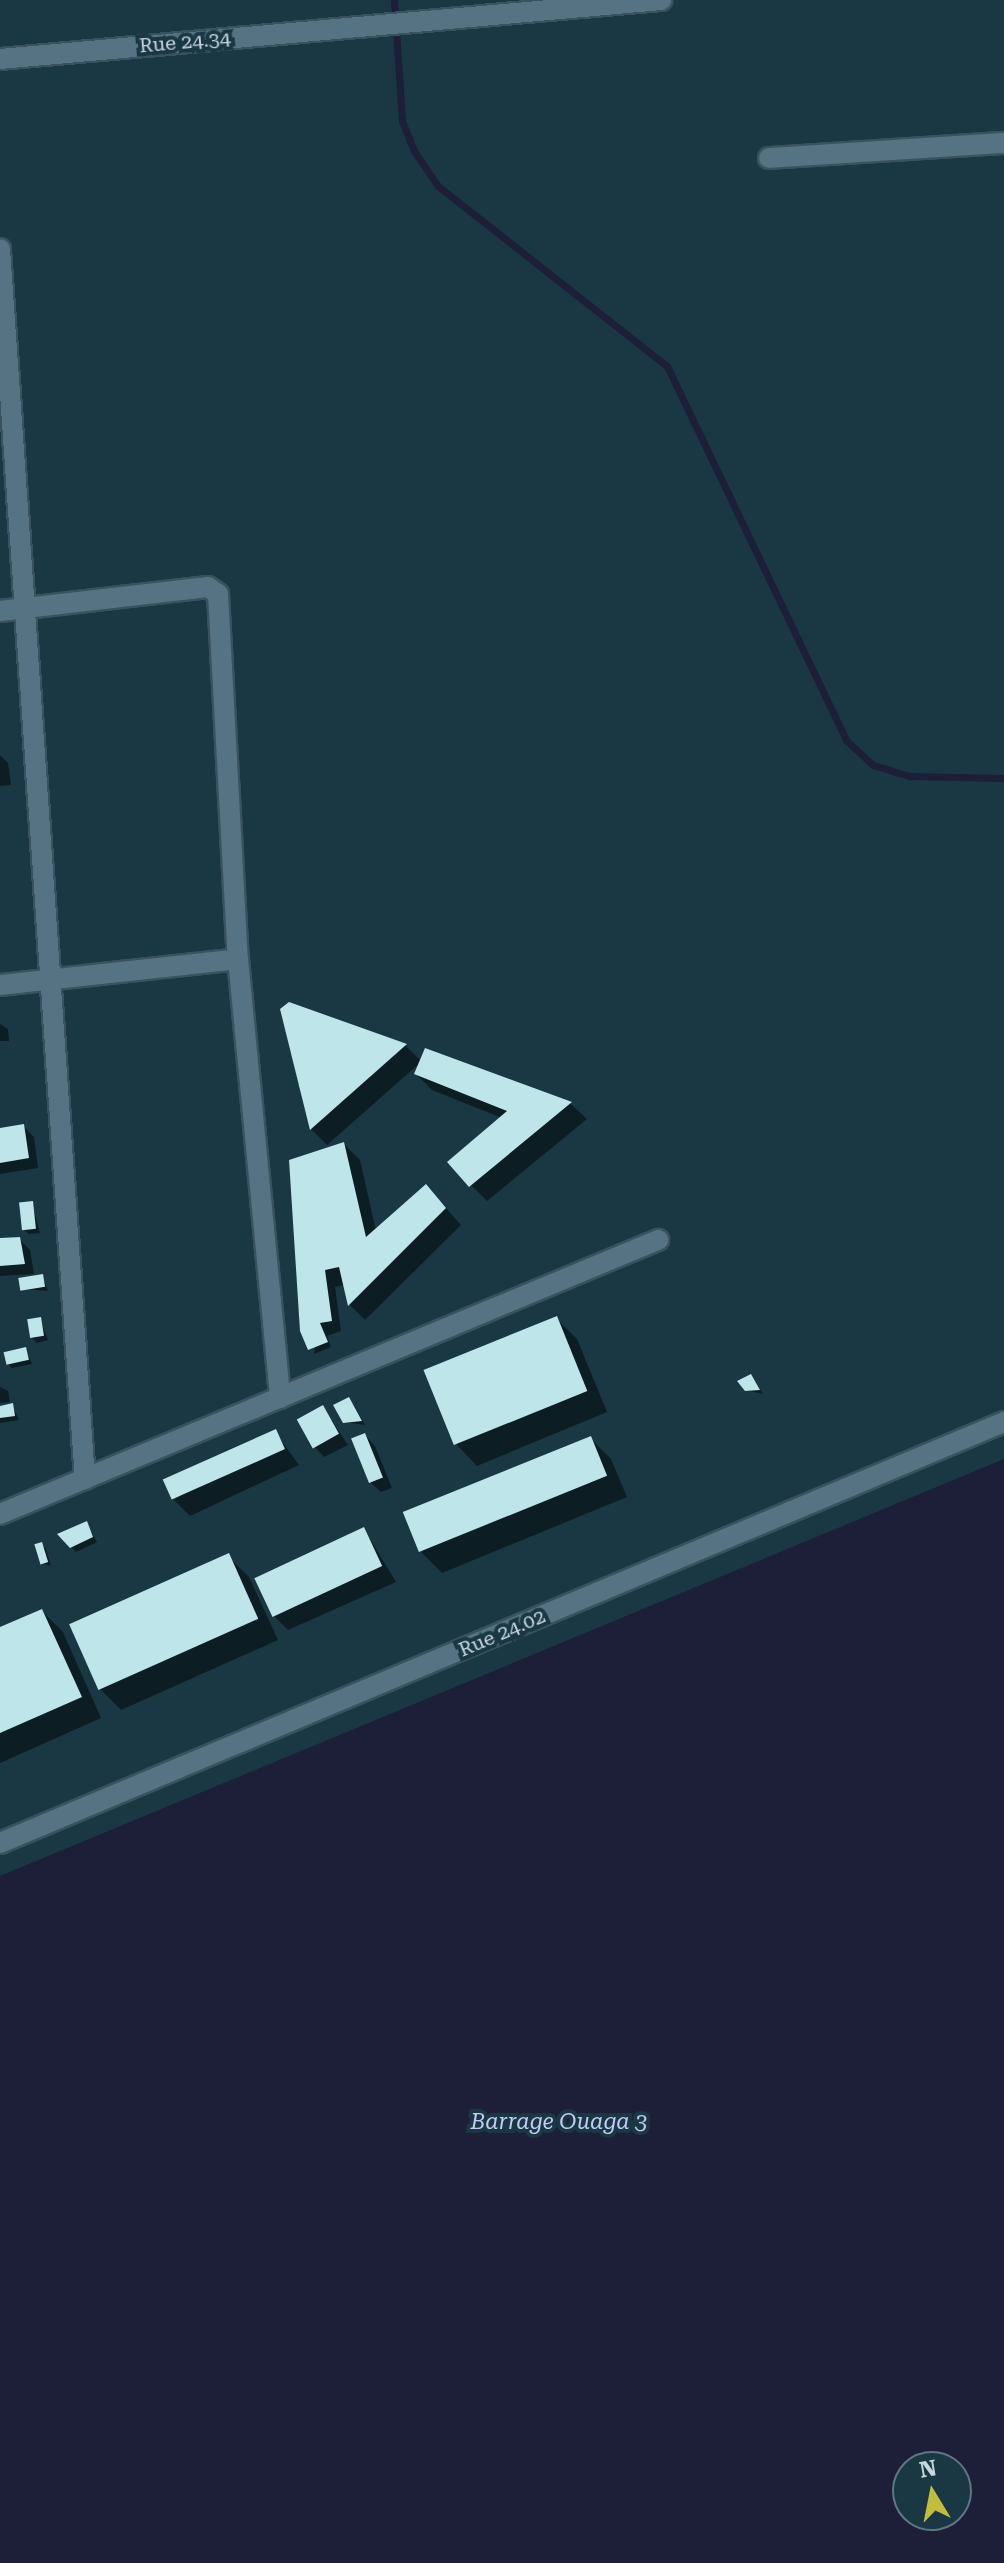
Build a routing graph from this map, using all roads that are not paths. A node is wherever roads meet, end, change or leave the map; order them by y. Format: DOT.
graph roads {
  1 [pos="661,0"];
  2 [pos="0,59"];
  3 [pos="1004,143"];
  4 [pos="769,158"];
  5 [pos="0,249"];
  6 [pos="25,609"];
  7 [pos="0,611"];
  8 [pos="238,959"];
  9 [pos="51,980"];
  10 [pos="0,985"];
  11 [pos="658,1240"];
  12 [pos="280,1398"];
  13 [pos="1004,1422"];
  14 [pos="85,1479"];
  15 [pos="0,1514"];
  16 [pos="0,1843"];
  1 -- 2 [label="street, Rue 24.34"];
  3 -- 4 [label="street"];
  5 -- 6 [label="street"];
  6 -- 7 [label="street"];
  6 -- 8 [label="street"];
  6 -- 9 [label="street"];
  8 -- 9 [label="street"];
  8 -- 12 [label="street"];
  9 -- 10 [label="street"];
  9 -- 14 [label="street"];
  11 -- 12 [label="street"];
  12 -- 14 [label="street"];
  13 -- 16 [label="street, Rue 24.02"];
  14 -- 15 [label="street"];
}
